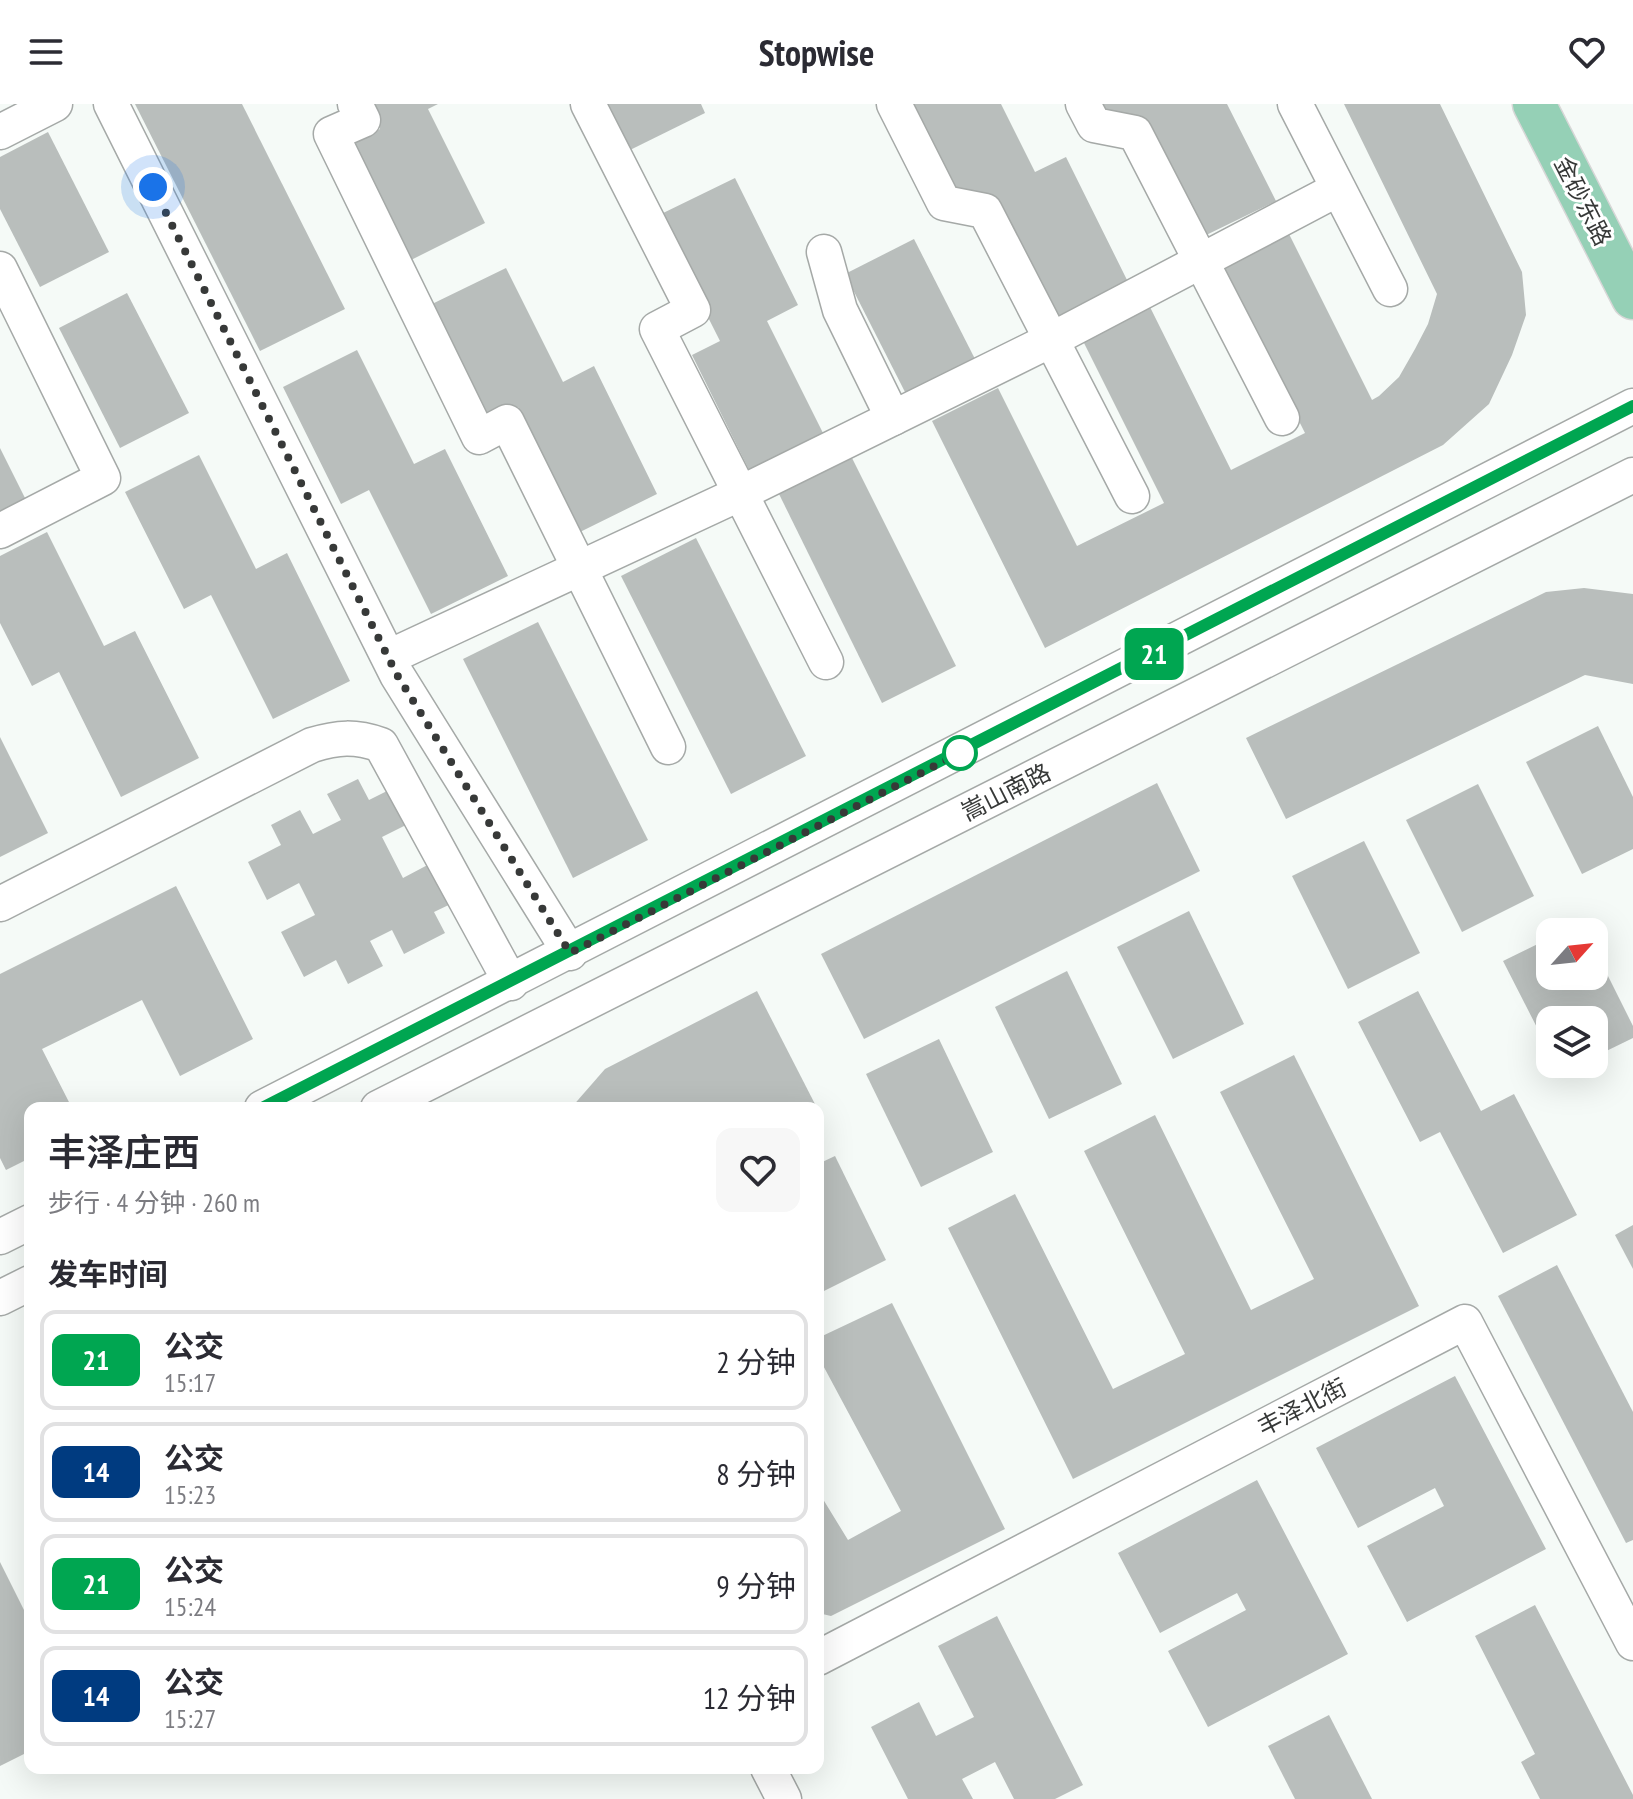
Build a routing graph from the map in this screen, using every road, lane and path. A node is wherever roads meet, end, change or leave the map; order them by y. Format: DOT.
graph roads {
  1 [pos="55,104"];
  2 [pos="111,104"];
  3 [pos="355,104"];
  4 [pos="588,104"];
  5 [pos="894,104"];
  6 [pos="1083,104"];
  7 [pos="1295,104"];
  8 [pos="1534,104"];
  9 [pos="0,132"];
  10 [pos="1338,189"];
  11 [pos="824,252"];
  12 [pos="1200,259"];
  13 [pos="0,269"];
  14 [pos="1390,289"];
  15 [pos="1633,298"];
  16 [pos="1051,340"];
  17 [pos="1633,406"];
  18 [pos="893,418"];
  19 [pos="1282,418"];
  20 [pos="1633,475"];
  21 [pos="739,494"];
  22 [pos="1132,496"];
  23 [pos="0,531"];
  24 [pos="580,568"];
  25 [pos="389,657"];
  26 [pos="826,662"];
  27 [pos="668,747"];
  28 [pos="0,904"];
  29 [pos="570,953"];
  30 [pos="511,983"];
  31 [pos="418,1099"];
  32 [pos="274,1102"];
  33 [pos="24,1225"];
  34 [pos="0,1237"];
  35 [pos="24,1286"];
  36 [pos="0,1298"];
  37 [pos="1633,1643"];
  38 [pos="824,1655"];
  39 [pos="771,1774"];
  40 [pos="784,1799"];
  1 -- 9 [label="street"];
  2 -- 25 [label="street"];
  3 -- 24 [label="street"];
  4 -- 21 [label="street"];
  5 -- 16 [label="street"];
  6 -- 12 [label="street"];
  7 -- 10 [label="street"];
  8 -- 15 [label="main road, 金砂东路"];
  10 -- 12 [label="street"];
  10 -- 14 [label="street"];
  11 -- 18 [label="street"];
  12 -- 16 [label="street"];
  12 -- 19 [label="street"];
  13 -- 23 [label="street"];
  16 -- 18 [label="street"];
  16 -- 22 [label="street"];
  17 -- 29 [label="street"];
  18 -- 21 [label="street"];
  20 -- 31 [label="street, 嵩山南路"];
  21 -- 24 [label="street"];
  21 -- 26 [label="street"];
  24 -- 25 [label="street"];
  24 -- 27 [label="street"];
  25 -- 29 [label="street"];
  28 -- 30 [label="street"];
  29 -- 30 [label="street"];
  30 -- 32 [label="street"];
  33 -- 34 [label="street"];
  35 -- 36 [label="street"];
  37 -- 38 [label="street, 丰泽北街"];
  39 -- 40 [label="street"];
}
